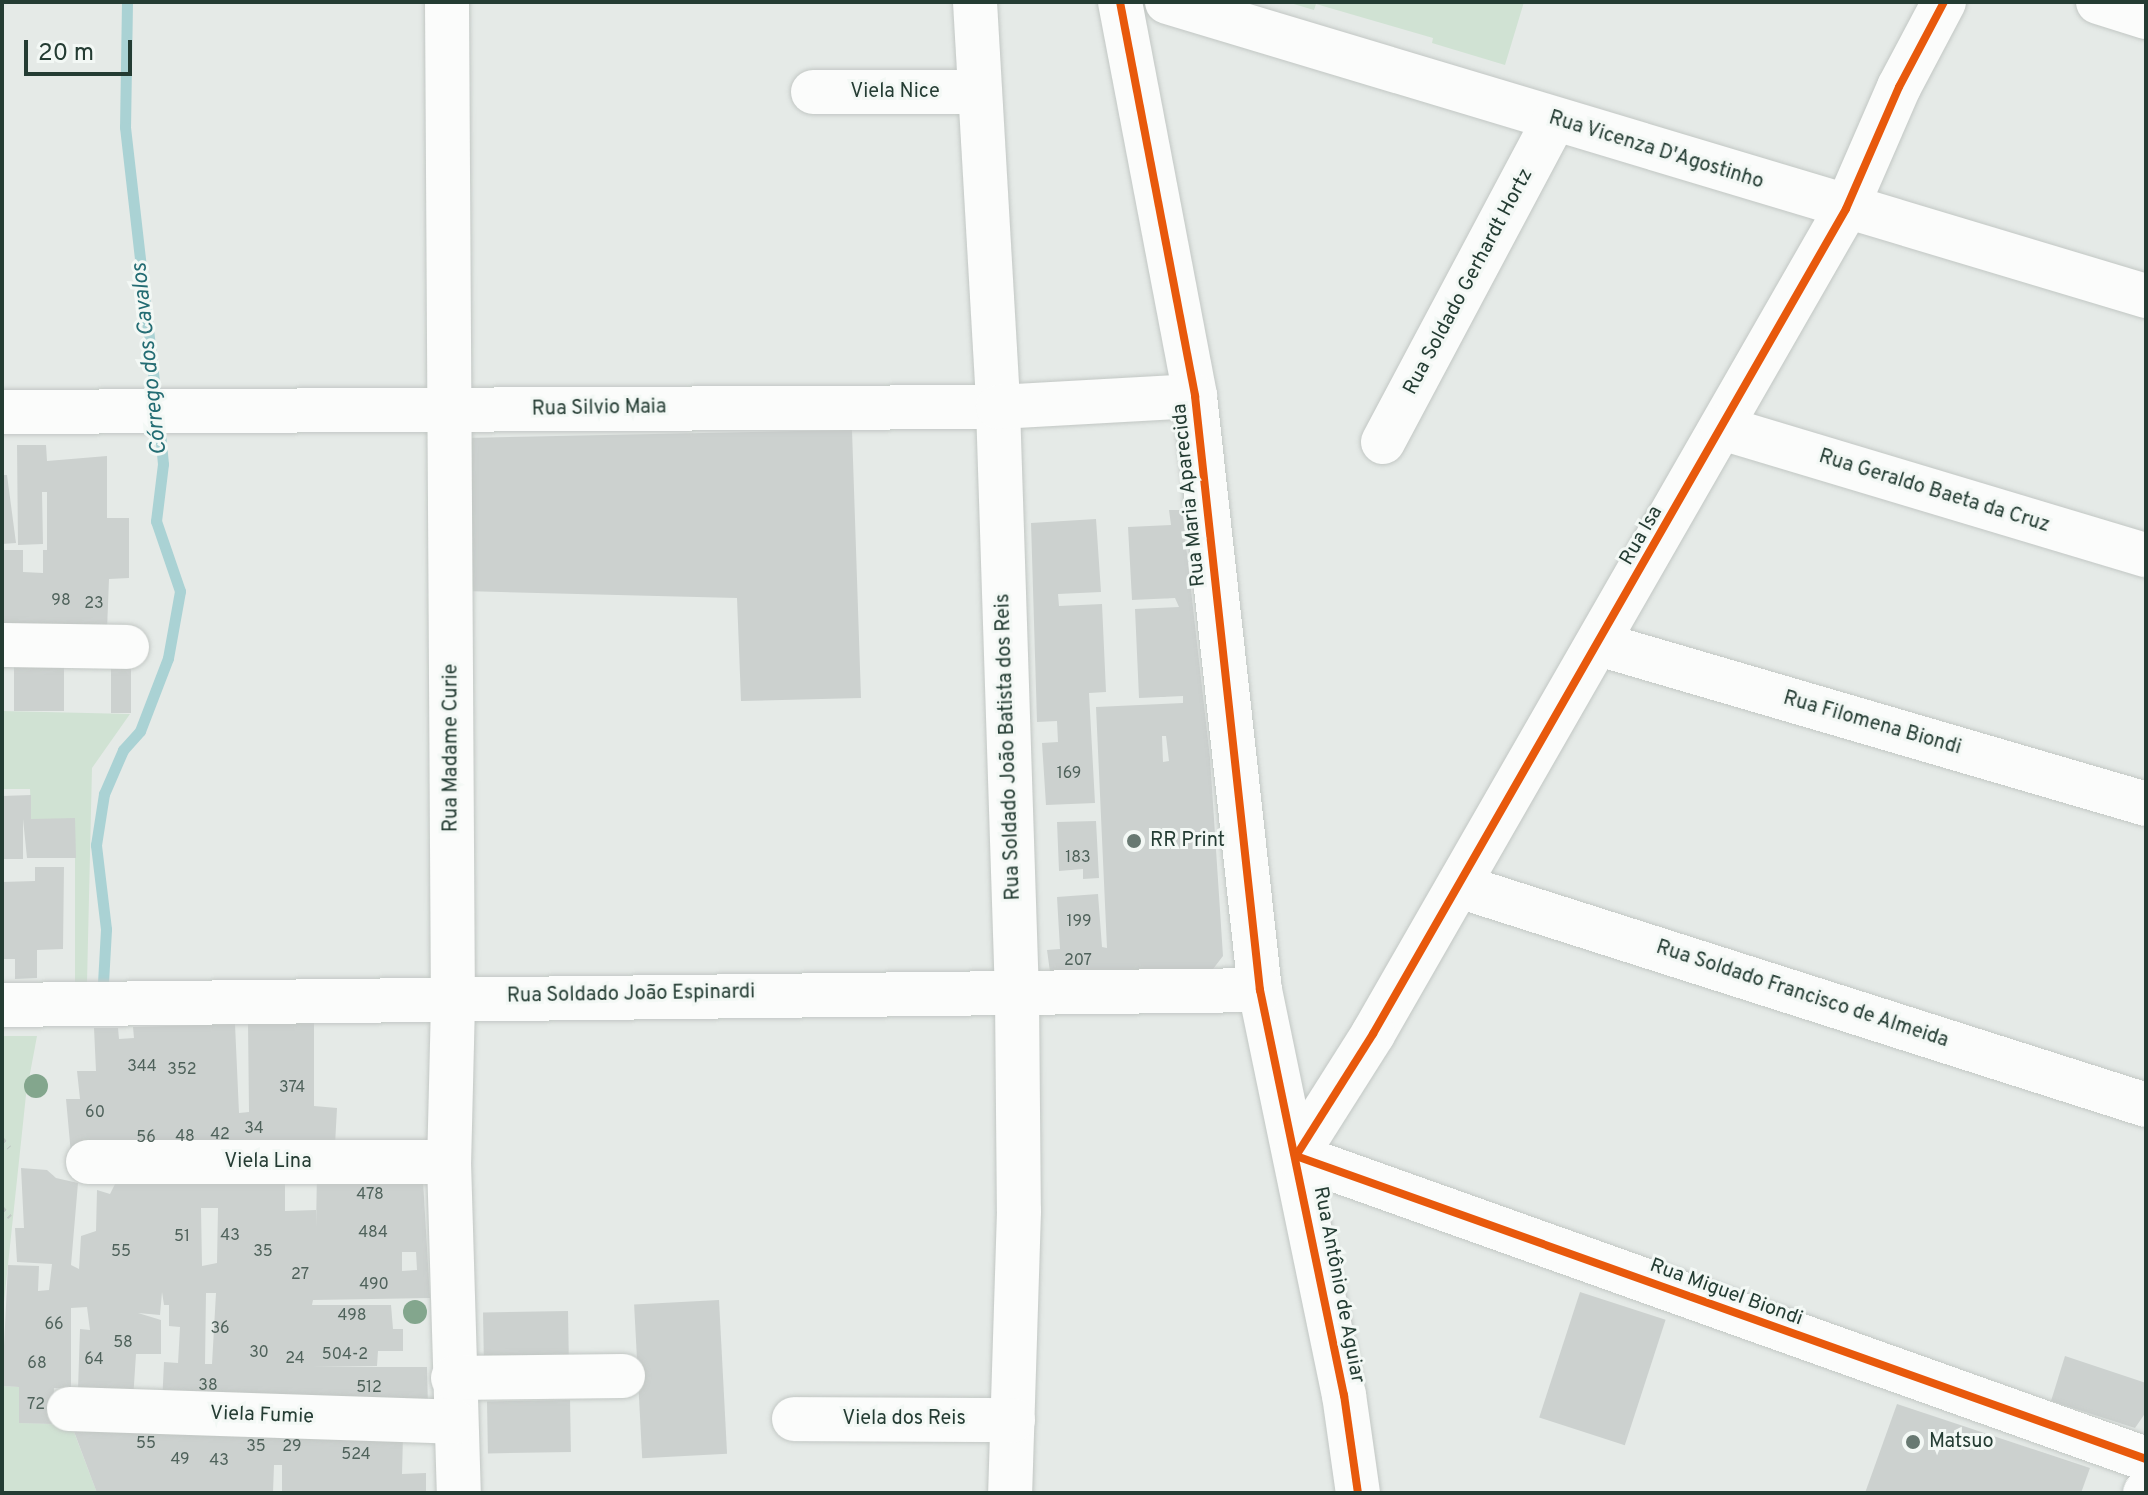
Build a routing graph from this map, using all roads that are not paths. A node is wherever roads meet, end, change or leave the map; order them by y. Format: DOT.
graph roads {
  1 [pos="447,2"];
  2 [pos="975,2"];
  3 [pos="1120,2"];
  4 [pos="1167,2"];
  5 [pos="1944,2"];
  6 [pos="2098,2"];
  7 [pos="2146,17"];
  8 [pos="813,92"];
  9 [pos="978,92"];
  10 [pos="1554,121"];
  11 [pos="1846,209"];
  12 [pos="2146,296"];
  13 [pos="1195,396"];
  14 [pos="998,407"];
  15 [pos="450,411"];
  16 [pos="2,412"];
  17 [pos="1722,428"];
  18 [pos="1383,442"];
  19 [pos="2146,555"];
  20 [pos="1599,644"];
  21 [pos="2,645"];
  22 [pos="127,647"];
  23 [pos="2146,804"];
  24 [pos="1459,886"];
  25 [pos="1260,990"];
  26 [pos="1017,996"];
  27 [pos="453,1003"];
  28 [pos="2,1005"];
  29 [pos="2146,1105"];
  30 [pos="1296,1156"];
  31 [pos="88,1162"];
  32 [pos="449,1162"];
  33 [pos="623,1376"];
  34 [pos="453,1378"];
  35 [pos="69,1409"];
  36 [pos="794,1419"];
  37 [pos="1013,1420"];
  38 [pos="455,1422"];
  39 [pos="2146,1459"];
  40 [pos="459,1493"];
  41 [pos="1010,1493"];
  42 [pos="1358,1493"];
  1 -- 15 [label="street, Rua Madame Curie"];
  2 -- 9 [label="street, Rua Soldado João Batista dos Reis"];
  3 -- 13 [label="street, Rua Maria Aparecida"];
  4 -- 10 [label="street, Rua Vicenza D'Agostinho"];
  5 -- 11 [label="street, Rua Isa"];
  6 -- 7 [label="street"];
  8 -- 9 [label="street, Viela Nice"];
  9 -- 14 [label="street, Rua Soldado João Batista dos Reis"];
  10 -- 11 [label="street, Rua Vicenza D'Agostinho"];
  10 -- 18 [label="street, Rua Soldado Gerhardt Hortz"];
  11 -- 12 [label="street, Rua Vicenza D'Agostinho"];
  11 -- 17 [label="street, Rua Isa"];
  13 -- 14 [label="street, Rua Silvio Maia"];
  13 -- 25 [label="street, Rua Maria Aparecida"];
  14 -- 15 [label="street, Rua Silvio Maia"];
  14 -- 26 [label="street, Rua Soldado João Batista dos Reis"];
  15 -- 16 [label="street, Rua Silvio Maia"];
  15 -- 27 [label="street, Rua Madame Curie"];
  17 -- 19 [label="street, Rua Geraldo Baeta da Cruz"];
  17 -- 20 [label="street, Rua Isa"];
  20 -- 23 [label="street, Rua Filomena Biondi"];
  20 -- 24 [label="street, Rua Isa"];
  21 -- 22 [label="street"];
  24 -- 29 [label="street, Rua Soldado Francisco de Almeida"];
  24 -- 30 [label="street, Rua Isa"];
  25 -- 26 [label="street, Rua Soldado João Espinardi"];
  25 -- 30 [label="street, Rua Antônio de Aguiar"];
  26 -- 27 [label="street, Rua Soldado João Espinardi"];
  26 -- 37 [label="street, Rua Soldado João Batista dos Reis"];
  27 -- 28 [label="street, Rua Soldado João Espinardi"];
  27 -- 32 [label="street, Rua Madame Curie"];
  30 -- 39 [label="street, Rua Miguel Biondi"];
  30 -- 42 [label="street, Rua Antônio de Aguiar"];
  31 -- 32 [label="street, Viela Lina"];
  32 -- 34 [label="street, Rua Madame Curie"];
  33 -- 34 [label="street"];
  34 -- 38 [label="street, Rua Madame Curie"];
  35 -- 38 [label="street, Viela Fumie"];
  36 -- 37 [label="street, Viela dos Reis"];
  37 -- 41 [label="street, Rua Soldado João Batista dos Reis"];
  38 -- 40 [label="street, Rua Madame Curie"];
}
